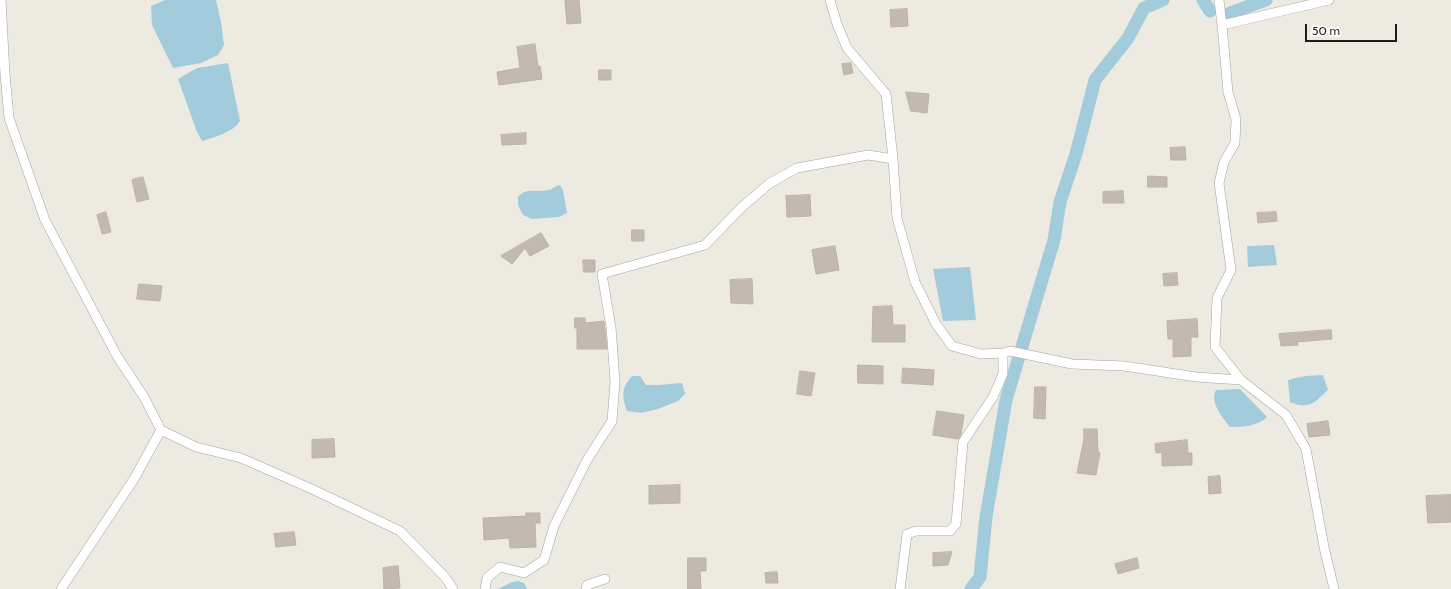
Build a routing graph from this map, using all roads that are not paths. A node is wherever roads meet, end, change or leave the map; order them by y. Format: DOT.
graph roads {
  1 [pos="1,0"];
  2 [pos="830,0"];
  3 [pos="1219,0"];
  4 [pos="1329,0"];
  5 [pos="1222,25"];
  6 [pos="893,159"];
  7 [pos="1004,353"];
  8 [pos="1241,380"];
  9 [pos="161,430"];
  10 [pos="605,578"];
  11 [pos="61,589"];
  12 [pos="453,589"];
  13 [pos="486,589"];
  14 [pos="586,589"];
  15 [pos="900,589"];
  16 [pos="1334,589"];
  1 -- 9 [label="street"];
  2 -- 6 [label="street"];
  3 -- 5 [label="street"];
  4 -- 5 [label="street"];
  5 -- 8 [label="street"];
  6 -- 7 [label="street"];
  6 -- 13 [label="street"];
  7 -- 8 [label="street"];
  7 -- 15 [label="street"];
  8 -- 16 [label="street"];
  9 -- 11 [label="street"];
  9 -- 12 [label="street"];
  10 -- 14 [label="street"];
}
